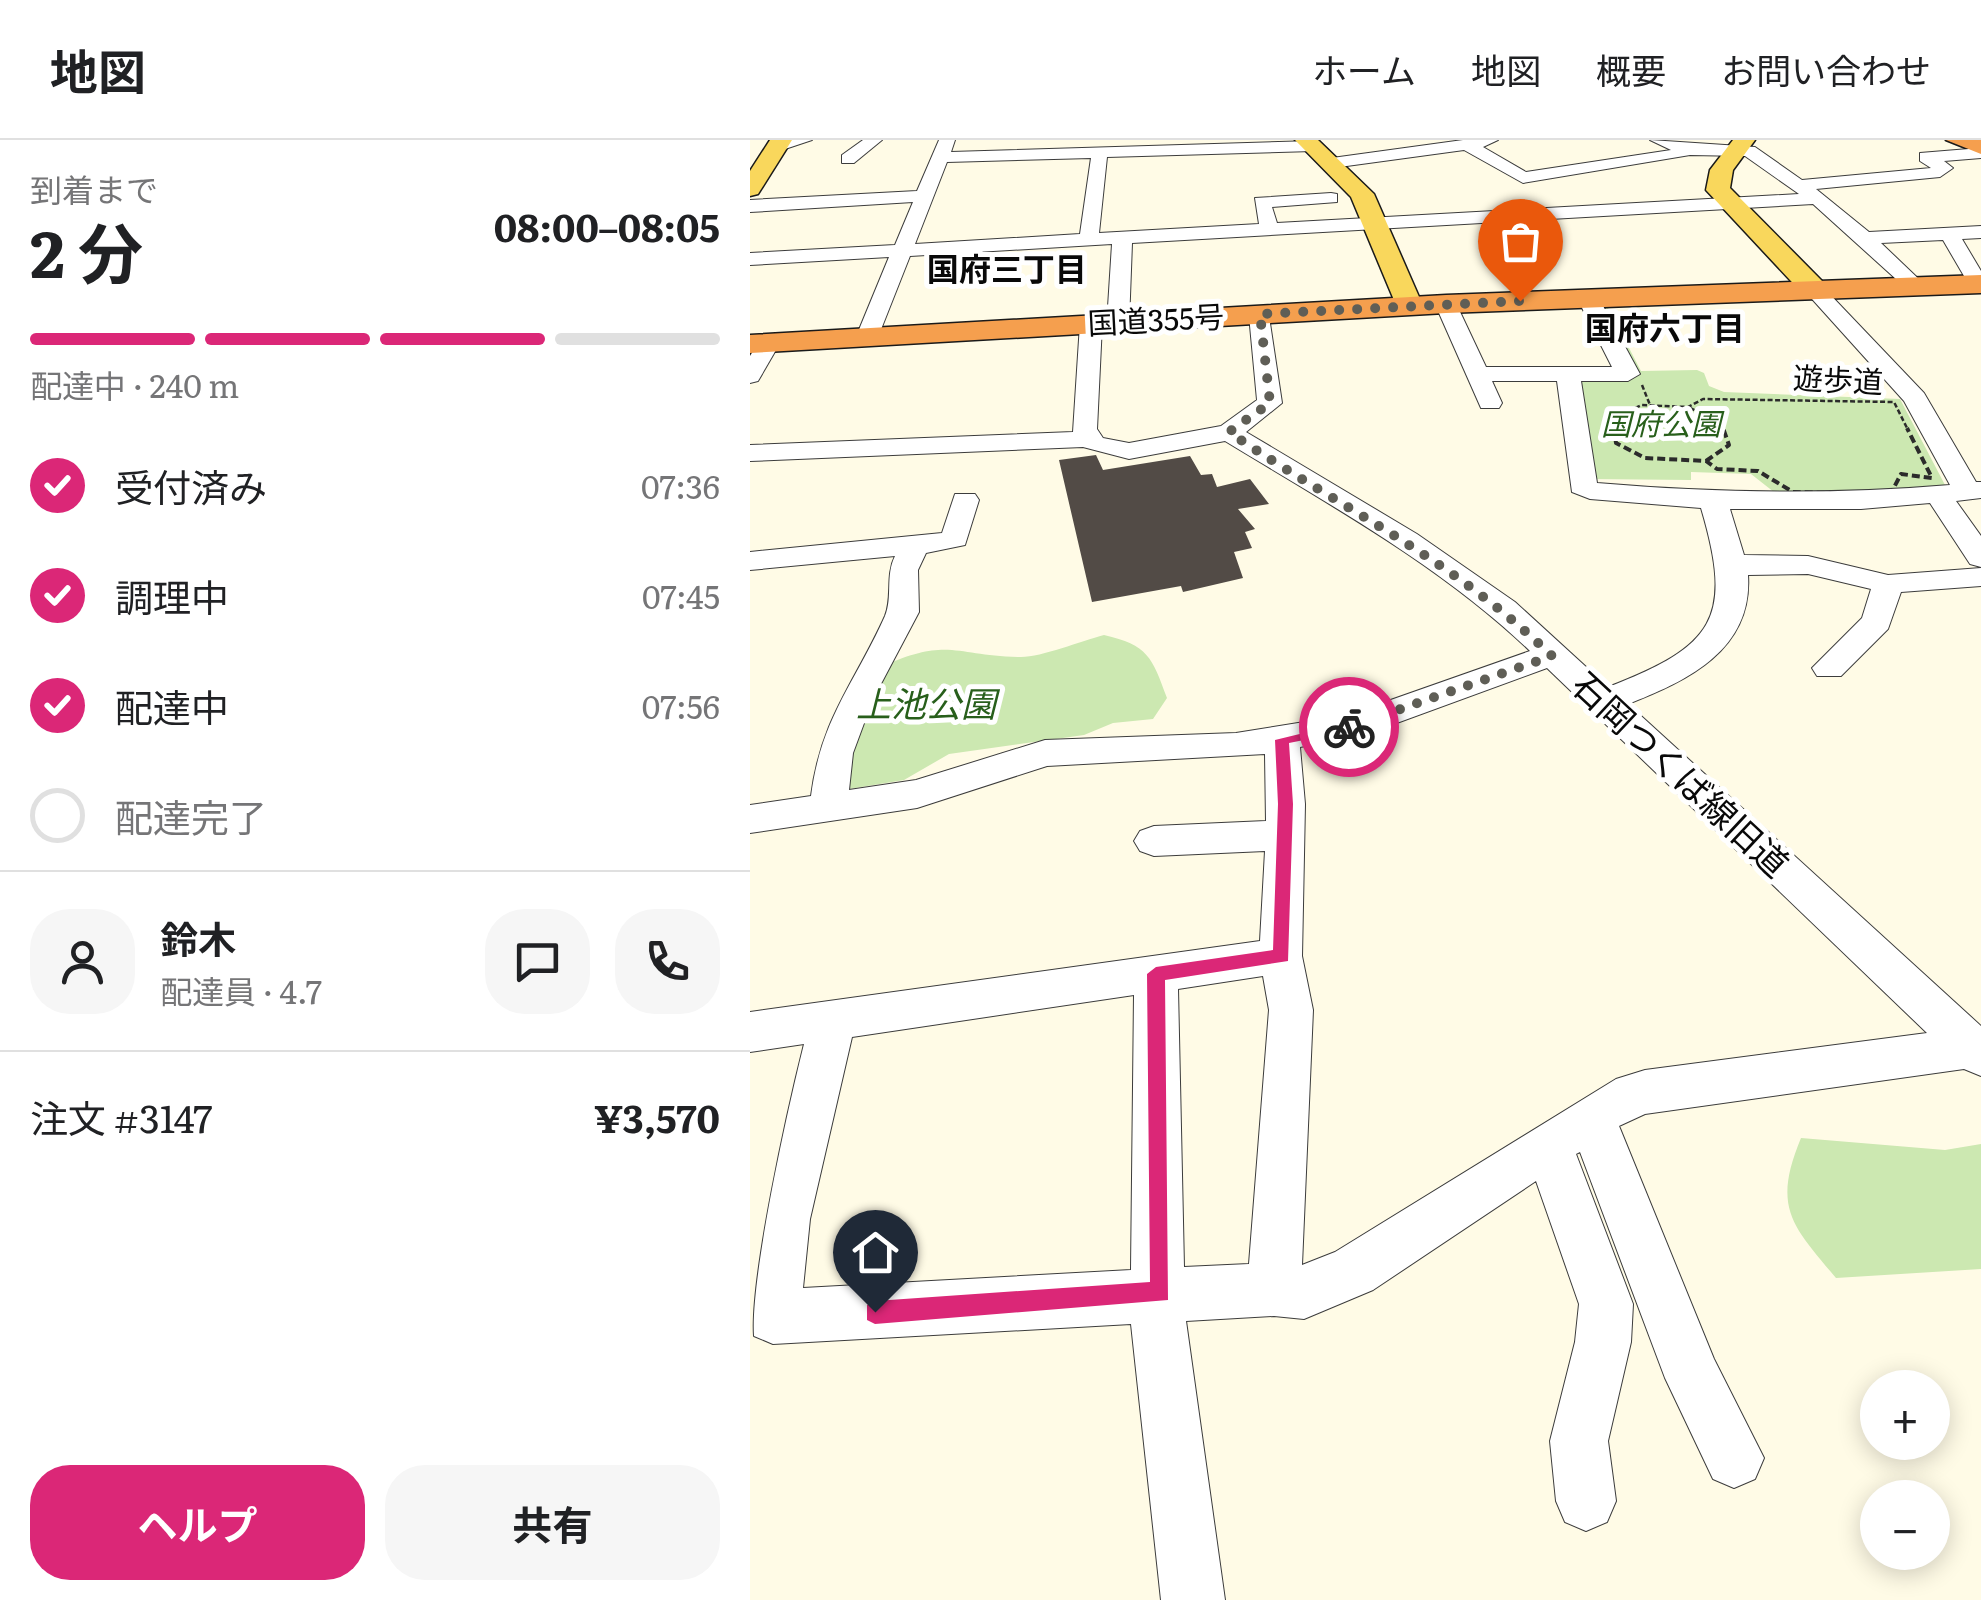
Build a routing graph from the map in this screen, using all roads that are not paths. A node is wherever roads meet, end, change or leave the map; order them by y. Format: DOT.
graph roads {
  1 [pos="804,140"];
  2 [pos="874,140"];
  3 [pos="1367,140"];
  4 [pos="1496,140"];
  5 [pos="1658,140"];
  6 [pos="1958,140"];
  7 [pos="779,144"];
  8 [pos="1271,144"];
  9 [pos="1468,144"];
  10 [pos="1741,144"];
  11 [pos="1022,147"];
  12 [pos="942,149"];
  13 [pos="1317,149"];
  14 [pos="1689,150"];
  15 [pos="1981,150"];
  16 [pos="1100,152"];
  17 [pos="1387,156"];
  18 [pos="848,159"];
  19 [pos="1801,185"];
  20 [pos="750,189"];
  21 [pos="922,196"];
  22 [pos="1332,198"];
  23 [pos="1820,198"];
  24 [pos="1729,204"];
  25 [pos="750,206"];
  26 [pos="1376,224"];
  27 [pos="1270,230"];
  28 [pos="1981,232"];
  29 [pos="1948,234"];
  30 [pos="1122,238"];
  31 [pos="1868,238"];
  32 [pos="1089,240"];
  33 [pos="900,249"];
  34 [pos="750,259"];
  35 [pos="1914,285"];
  36 [pos="1978,287"];
  37 [pos="1814,288"];
  38 [pos="1588,298"];
  39 [pos="1446,304"];
  40 [pos="1408,306"];
  41 [pos="1260,314"];
  42 [pos="1104,324"];
  43 [pos="866,337"];
  44 [pos="759,344"];
  45 [pos="1475,374"];
  46 [pos="1568,375"];
  47 [pos="750,376"];
  48 [pos="1490,404"];
  49 [pos="1229,432"];
  50 [pos="1088,439"];
  51 [pos="750,453"];
  52 [pos="1963,492"];
  53 [pos="964,500"];
  54 [pos="1713,501"];
  55 [pos="915,545"];
  56 [pos="1981,558"];
  57 [pos="1729,560"];
  58 [pos="750,561"];
  59 [pos="1981,576"];
  60 [pos="1888,584"];
  61 [pos="1552,656"];
  62 [pos="1829,668"];
  63 [pos="1601,702"];
  64 [pos="1282,740"];
  65 [pos="828,806"];
  66 [pos="750,819"];
  67 [pos="1285,835"];
  68 [pos="1154,841"];
  69 [pos="1282,956"];
  70 [pos="1156,974"];
  71 [pos="833,1020"];
  72 [pos="750,1032"];
  73 [pos="1977,1051"];
  74 [pos="1570,1131"];
  75 [pos="1274,1290"];
  76 [pos="1161,1292"];
  77 [pos="1734,1458"];
  78 [pos="1586,1501"];
  79 [pos="1193,1600"];
  1 -- 7 [label="street"];
  2 -- 18 [label="street"];
  3 -- 17 [label="street"];
  4 -- 9 [label="street"];
  5 -- 14 [label="street"];
  6 -- 15 [label="highway"];
  7 -- 20 [label="main road"];
  8 -- 13 [label="street"];
  8 -- 16 [label="street"];
  9 -- 14 [label="street"];
  9 -- 17 [label="street"];
  10 -- 14 [label="street"];
  10 -- 19 [label="street"];
  10 -- 24 [label="main road"];
  11 -- 12 [label="street"];
  11 -- 16 [label="street"];
  12 -- 21 [label="street"];
  13 -- 17 [label="street"];
  13 -- 26 [label="main road"];
  15 -- 19 [label="street"];
  16 -- 32 [label="street"];
  19 -- 23 [label="street"];
  21 -- 25 [label="street"];
  21 -- 33 [label="street"];
  22 -- 27 [label="street"];
  23 -- 24 [label="street"];
  23 -- 31 [label="street"];
  24 -- 26 [label="street"];
  24 -- 37 [label="main road"];
  26 -- 27 [label="street"];
  26 -- 40 [label="main road"];
  27 -- 30 [label="street"];
  28 -- 29 [label="street"];
  29 -- 31 [label="street"];
  29 -- 36 [label="street"];
  30 -- 32 [label="street"];
  30 -- 42 [label="street"];
  31 -- 35 [label="street"];
  32 -- 33 [label="street"];
  33 -- 34 [label="street"];
  33 -- 43 [label="street"];
  35 -- 36 [label="highway, 国道355号"];
  35 -- 37 [label="highway, 国道355号"];
  37 -- 38 [label="highway, 国道355号"];
  37 -- 52 [label="street"];
  38 -- 39 [label="highway, 国道355号"];
  38 -- 46 [label="street"];
  39 -- 40 [label="highway, 国道355号"];
  39 -- 45 [label="street"];
  40 -- 41 [label="highway, 国道355号"];
  41 -- 42 [label="highway, 国道355号"];
  41 -- 49 [label="street"];
  42 -- 43 [label="highway, 国道355号"];
  42 -- 50 [label="street"];
  43 -- 44 [label="highway, 国道355号"];
  44 -- 47 [label="street"];
  45 -- 46 [label="street"];
  45 -- 48 [label="street"];
  46 -- 54 [label="street"];
  49 -- 50 [label="street"];
  49 -- 61 [label="street, 石岡つくば線旧道"];
  50 -- 51 [label="street"];
  52 -- 54 [label="street"];
  52 -- 56 [label="street"];
  53 -- 55 [label="street"];
  54 -- 57 [label="street"];
  55 -- 58 [label="street"];
  55 -- 65 [label="street"];
  57 -- 60 [label="street"];
  57 -- 63 [label="street"];
  59 -- 60 [label="street"];
  60 -- 62 [label="street"];
  61 -- 63 [label="street, 石岡つくば線旧道"];
  61 -- 64 [label="street"];
  63 -- 73 [label="street, 石岡つくば線旧道"];
  64 -- 65 [label="street"];
  64 -- 67 [label="street"];
  65 -- 66 [label="street"];
  67 -- 68 [label="street"];
  67 -- 69 [label="street"];
  69 -- 70 [label="street"];
  69 -- 75 [label="street"];
  70 -- 71 [label="street"];
  70 -- 76 [label="street"];
  71 -- 72 [label="street"];
  71 -- 76 [label="street"];
  73 -- 74 [label="street"];
  74 -- 75 [label="street"];
  74 -- 77 [label="street"];
  74 -- 78 [label="street"];
  75 -- 76 [label="street"];
  76 -- 79 [label="street"];
}
